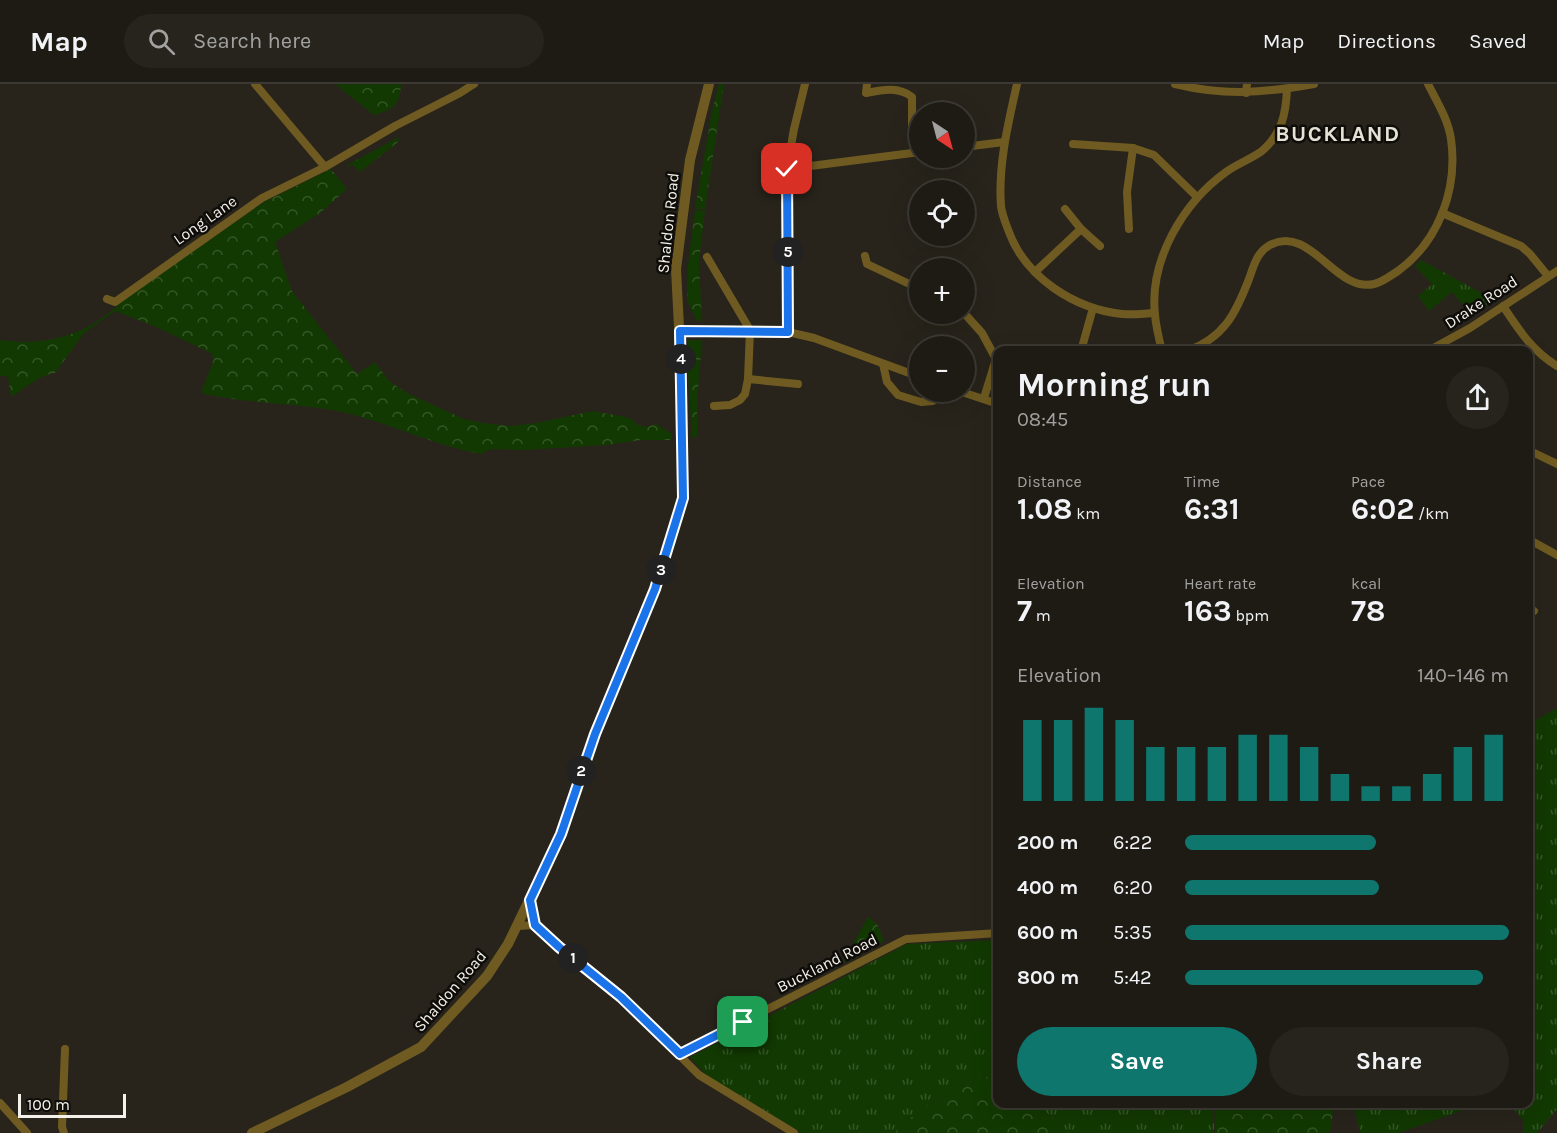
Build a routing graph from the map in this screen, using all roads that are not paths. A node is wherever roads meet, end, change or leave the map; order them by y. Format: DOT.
graph roads {
  1 [pos="255,84"];
  2 [pos="474,84"];
  3 [pos="709,84"];
  4 [pos="805,84"];
  5 [pos="867,84"];
  6 [pos="1017,84"];
  7 [pos="1175,84"];
  8 [pos="1314,84"];
  9 [pos="1428,84"];
  10 [pos="1246,89"];
  11 [pos="1287,89"];
  12 [pos="912,102"];
  13 [pos="1004,142"];
  14 [pos="1073,144"];
  15 [pos="975,146"];
  16 [pos="1133,148"];
  17 [pos="909,154"];
  18 [pos="325,167"];
  19 [pos="787,169"];
  20 [pos="1197,197"];
  21 [pos="1065,209"];
  22 [pos="1442,213"];
  23 [pos="1081,229"];
  24 [pos="1129,229"];
  25 [pos="1100,246"];
  26 [pos="707,256"];
  27 [pos="865,256"];
  28 [pos="1557,271"];
  29 [pos="1035,272"];
  30 [pos="1548,276"];
  31 [pos="909,284"];
  32 [pos="107,299"];
  33 [pos="1503,306"];
  34 [pos="1093,308"];
  35 [pos="1154,313"];
  36 [pos="974,324"];
  37 [pos="750,330"];
  38 [pos="680,331"];
  39 [pos="788,332"];
  40 [pos="1082,346"];
  41 [pos="1161,346"];
  42 [pos="1203,346"];
  43 [pos="1438,346"];
  44 [pos="1530,346"];
  45 [pos="1533,348"];
  46 [pos="993,353"];
  47 [pos="883,364"];
  48 [pos="1557,366"];
  49 [pos="993,369"];
  50 [pos="909,373"];
  51 [pos="748,379"];
  52 [pos="798,384"];
  53 [pos="975,396"];
  54 [pos="909,398"];
  55 [pos="984,398"];
  56 [pos="993,402"];
  57 [pos="714,406"];
  58 [pos="1533,452"];
  59 [pos="1557,464"];
  60 [pos="1533,542"];
  61 [pos="1557,555"];
  62 [pos="530,900"];
  63 [pos="535,925"];
  64 [pos="518,926"];
  65 [pos="993,933"];
  66 [pos="65,1049"];
  67 [pos="680,1054"];
  68 [pos="0,1103"];
  69 [pos="27,1133"];
  70 [pos="64,1133"];
  71 [pos="252,1133"];
  72 [pos="794,1133"];
  1 -- 18 [label="street"];
  2 -- 18 [label="street"];
  3 -- 38 [label="street, Shaldon Road"];
  4 -- 19 [label="street"];
  5 -- 12 [label="street"];
  6 -- 13 [label="street"];
  7 -- 10 [label="street"];
  8 -- 11 [label="street"];
  9 -- 22 [label="street"];
  10 -- 11 [label="street"];
  11 -- 20 [label="street"];
  13 -- 15 [label="street"];
  13 -- 29 [label="street"];
  14 -- 16 [label="street"];
  16 -- 20 [label="street"];
  16 -- 24 [label="street"];
  17 -- 19 [label="street"];
  18 -- 32 [label="street, Long Lane"];
  19 -- 39 [label="street"];
  20 -- 35 [label="street"];
  21 -- 23 [label="street"];
  22 -- 30 [label="street"];
  22 -- 42 [label="street"];
  23 -- 25 [label="street"];
  23 -- 29 [label="street"];
  26 -- 37 [label="street"];
  27 -- 31 [label="street"];
  28 -- 30 [label="street, Drake Road"];
  29 -- 34 [label="street"];
  30 -- 33 [label="street, Drake Road"];
  33 -- 43 [label="street, Drake Road"];
  33 -- 44 [label="street"];
  34 -- 35 [label="street"];
  34 -- 40 [label="street"];
  35 -- 41 [label="street"];
  36 -- 46 [label="street"];
  37 -- 38 [label="street"];
  37 -- 39 [label="street"];
  37 -- 51 [label="street"];
  38 -- 62 [label="street, Shaldon Road"];
  39 -- 47 [label="street"];
  45 -- 48 [label="street"];
  47 -- 50 [label="street"];
  47 -- 54 [label="street"];
  49 -- 55 [label="street"];
  51 -- 52 [label="street"];
  51 -- 57 [label="street"];
  53 -- 55 [label="street"];
  55 -- 56 [label="street"];
  58 -- 59 [label="street"];
  60 -- 61 [label="street"];
  62 -- 63 [label="street"];
  62 -- 64 [label="street, Shaldon Road"];
  63 -- 64 [label="street"];
  63 -- 67 [label="street"];
  64 -- 71 [label="street, Shaldon Road"];
  65 -- 67 [label="street, Buckland Road"];
  66 -- 70 [label="street"];
  67 -- 72 [label="street"];
  68 -- 69 [label="street"];
}
